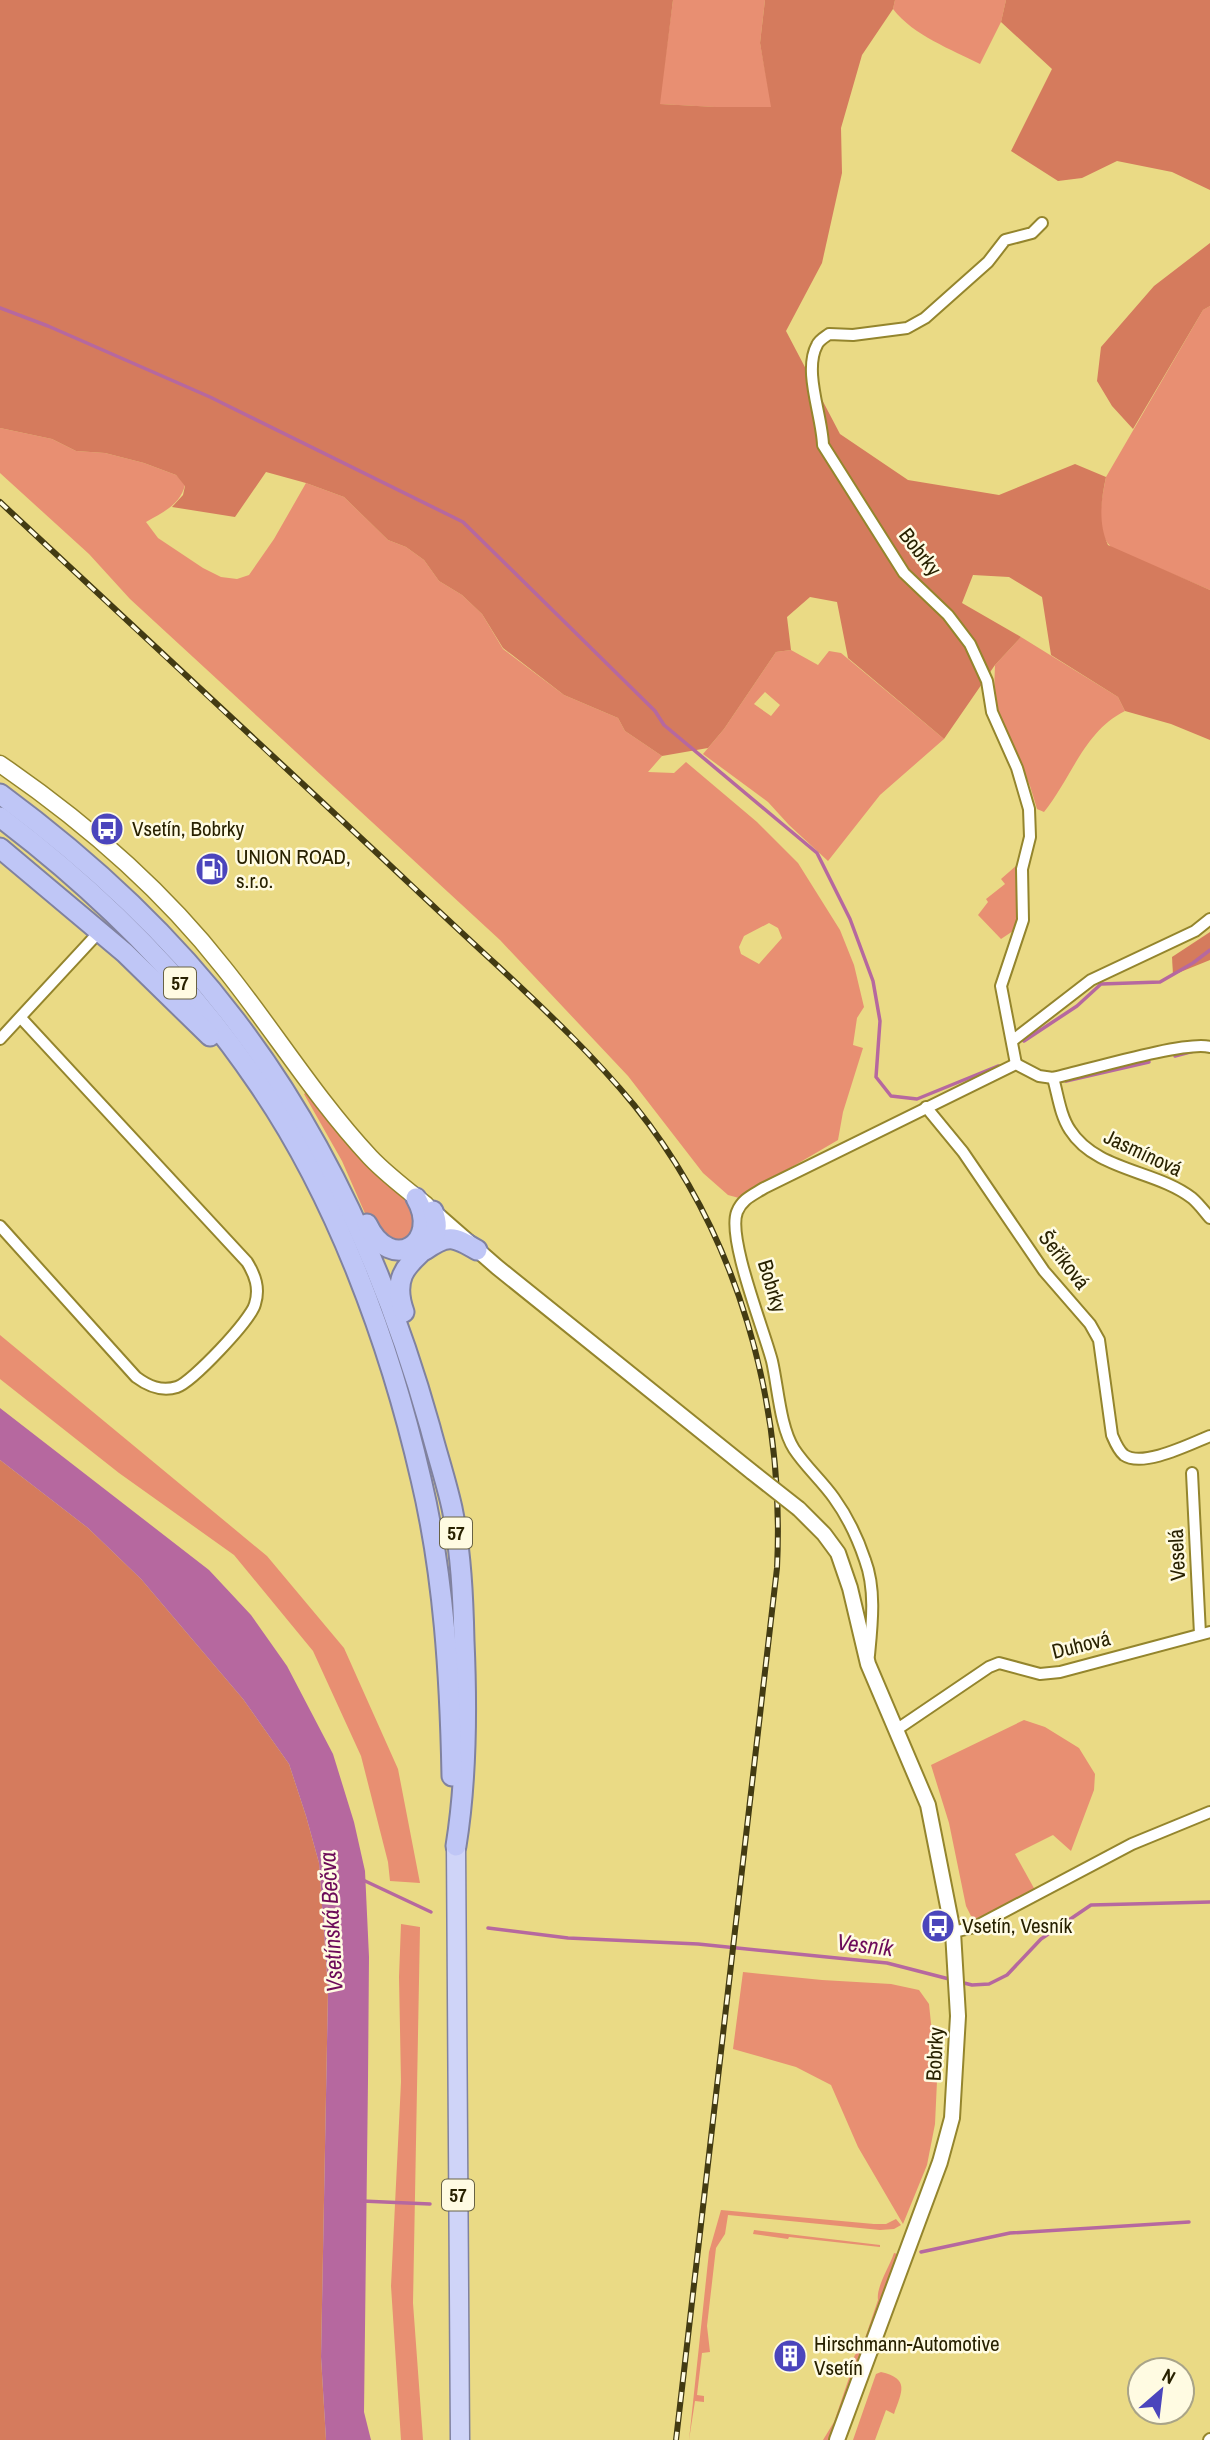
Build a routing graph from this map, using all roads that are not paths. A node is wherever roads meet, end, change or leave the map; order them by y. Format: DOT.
graph roads {
  1 [pos="1042,222"];
  2 [pos="0,764"];
  3 [pos="0,794"];
  4 [pos="0,817"];
  5 [pos="0,848"];
  6 [pos="1210,919"];
  7 [pos="100,931"];
  8 [pos="21,1018"];
  9 [pos="0,1039"];
  10 [pos="1012,1041"];
  11 [pos="1210,1047"];
  12 [pos="1016,1064"];
  13 [pos="1054,1078"];
  14 [pos="926,1108"];
  15 [pos="309,1131"];
  16 [pos="318,1186"];
  17 [pos="416,1198"];
  18 [pos="1210,1218"];
  19 [pos="436,1223"];
  20 [pos="0,1226"];
  21 [pos="477,1250"];
  22 [pos="421,1253"];
  23 [pos="1210,1436"];
  24 [pos="1192,1473"];
  25 [pos="444,1476"];
  26 [pos="1205,1633"];
  27 [pos="868,1664"];
  28 [pos="896,1730"];
  29 [pos="1210,1812"];
  30 [pos="456,1846"];
  31 [pos="954,1931"];
  32 [pos="460,2440"];
  33 [pos="837,2440"];
  1 -- 10 [label="street, Bobrky"];
  2 -- 17 [label="main road"];
  3 -- 15 [label="highway, 57"];
  4 -- 16 [label="highway, 57"];
  5 -- 7 [label="highway"];
  6 -- 10 [label="street"];
  7 -- 8 [label="street"];
  7 -- 16 [label="highway"];
  8 -- 9 [label="street"];
  8 -- 20 [label="street"];
  10 -- 12 [label="street, Bobrky"];
  11 -- 13 [label="street"];
  12 -- 13 [label="street"];
  12 -- 14 [label="street, Bobrky"];
  13 -- 18 [label="street, Jasmínová"];
  14 -- 23 [label="street, Šeříková"];
  14 -- 27 [label="street, Bobrky"];
  15 -- 19 [label="highway"];
  15 -- 25 [label="highway, 57"];
  16 -- 30 [label="highway, 57"];
  17 -- 19 [label="highway"];
  19 -- 21 [label="street, Bobrky"];
  19 -- 22 [label="highway"];
  21 -- 22 [label="highway"];
  21 -- 27 [label="street, Bobrky, bridge"];
  22 -- 25 [label="highway"];
  24 -- 26 [label="street, Veselá"];
  25 -- 30 [label="highway, 57"];
  26 -- 28 [label="street, Duhová"];
  27 -- 28 [label="street, Bobrky"];
  28 -- 31 [label="street, Bobrky"];
  29 -- 31 [label="street"];
  30 -- 32 [label="main road, 57"];
  31 -- 33 [label="street, Bobrky"];
}
